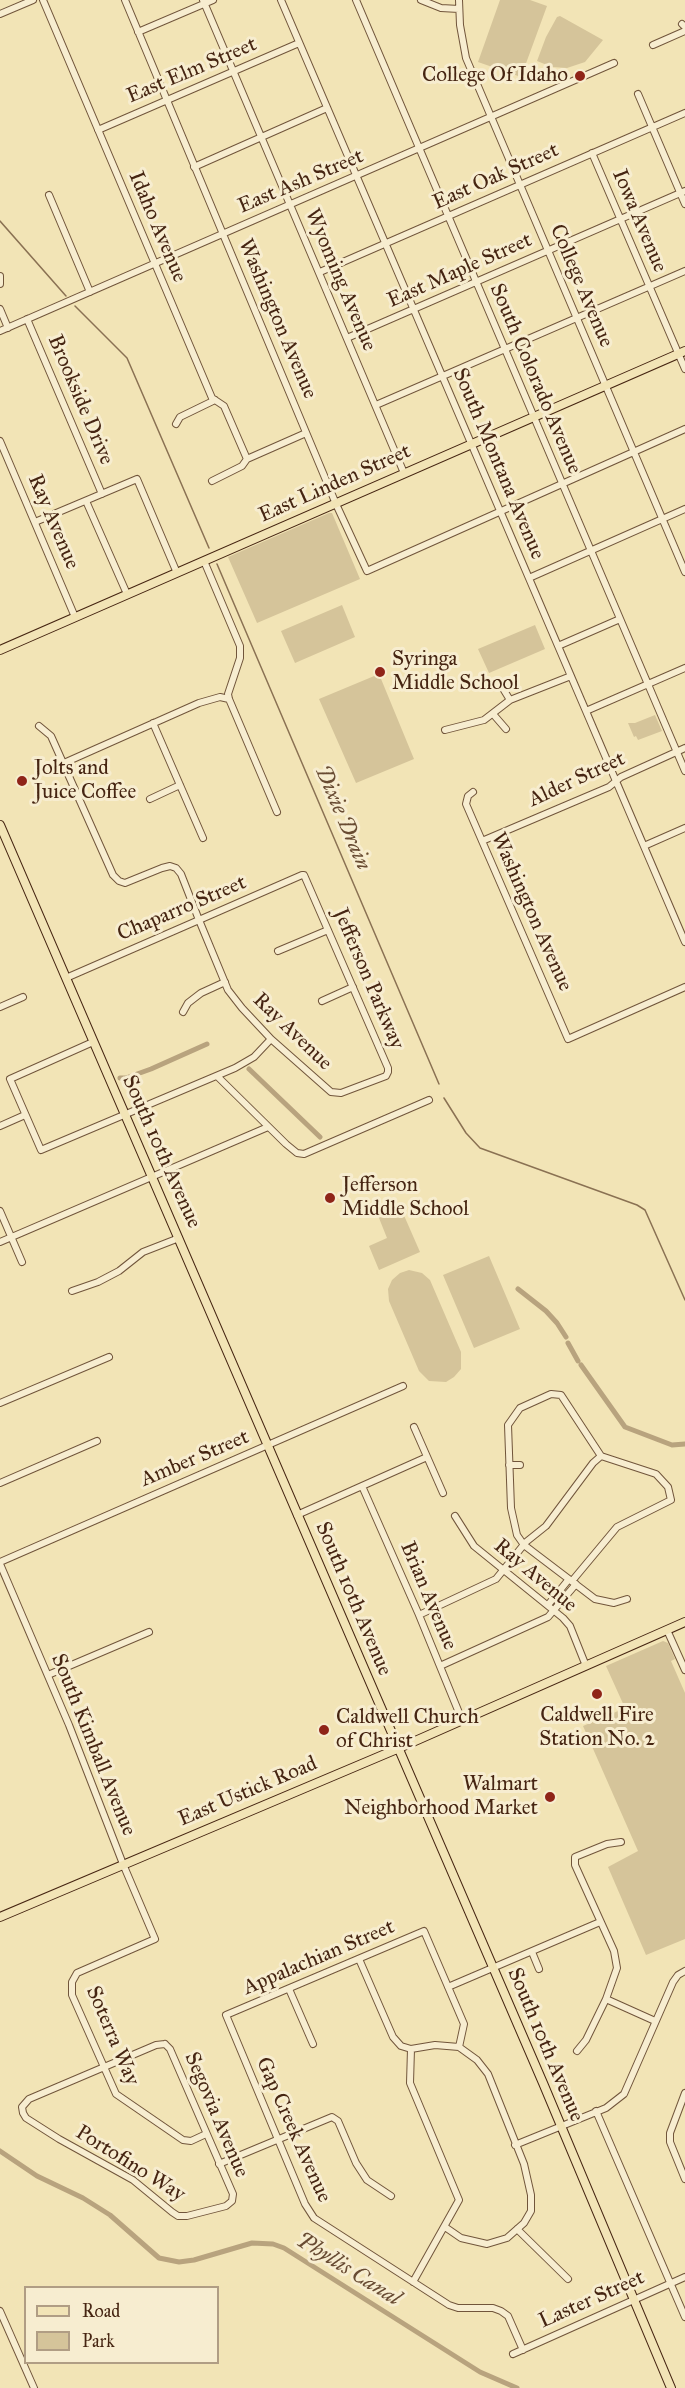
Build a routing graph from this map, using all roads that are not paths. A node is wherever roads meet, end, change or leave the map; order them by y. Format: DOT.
graph roads {
  1 [pos="33,0"];
  2 [pos="43,0"];
  3 [pos="125,0"];
  4 [pos="213,0"];
  5 [pos="281,0"];
  6 [pos="356,0"];
  7 [pos="421,0"];
  8 [pos="459,0"];
  9 [pos="204,2"];
  10 [pos="459,9"];
  11 [pos="0,14"];
  12 [pos="138,32"];
  13 [pos="685,32"];
  14 [pos="299,43"];
  15 [pos="653,45"];
  16 [pos="614,63"];
  17 [pos="233,72"];
  18 [pos="638,94"];
  19 [pos="167,100"];
  20 [pos="327,108"];
  21 [pos="685,113"];
  22 [pos="492,117"];
  23 [pos="652,127"];
  24 [pos="98,130"];
  25 [pos="261,138"];
  26 [pos="419,149"];
  27 [pos="592,153"];
  28 [pos="194,167"];
  29 [pos="356,176"];
  30 [pos="520,185"];
  31 [pos="683,192"];
  32 [pos="49,195"];
  33 [pos="685,204"];
  34 [pos="290,205"];
  35 [pos="448,216"];
  36 [pos="621,219"];
  37 [pos="223,234"];
  38 [pos="385,243"];
  39 [pos="548,250"];
  40 [pos="155,264"];
  41 [pos="685,271"];
  42 [pos="320,272"];
  43 [pos="0,276"];
  44 [pos="476,282"];
  45 [pos="0,284"];
  46 [pos="650,286"];
  47 [pos="90,292"];
  48 [pos="0,309"];
  49 [pos="414,309"];
  50 [pos="27,319"];
  51 [pos="577,319"];
  52 [pos="8,328"];
  53 [pos="0,331"];
  54 [pos="347,338"];
  55 [pos="505,351"];
  56 [pos="682,352"];
  57 [pos="685,369"];
  58 [pos="443,377"];
  59 [pos="606,386"];
  60 [pos="215,400"];
  61 [pos="376,405"];
  62 [pos="533,417"];
  63 [pos="176,424"];
  64 [pos="685,429"];
  65 [pos="306,433"];
  66 [pos="0,441"];
  67 [pos="472,445"];
  68 [pos="634,452"];
  69 [pos="247,460"];
  70 [pos="404,474"];
  71 [pos="212,481"];
  72 [pos="561,483"];
  73 [pos="102,494"];
  74 [pos="87,501"];
  75 [pos="336,504"];
  76 [pos="685,509"];
  77 [pos="501,512"];
  78 [pos="662,519"];
  79 [pos="35,522"];
  80 [pos="591,551"];
  81 [pos="204,561"];
  82 [pos="685,572"];
  83 [pos="177,573"];
  84 [pos="529,578"];
  85 [pos="127,594"];
  86 [pos="75,617"];
  87 [pos="620,619"];
  88 [pos="558,646"];
  89 [pos="0,650"];
  90 [pos="685,668"];
  91 [pos="571,676"];
  92 [pos="648,684"];
  93 [pos="502,687"];
  94 [pos="229,699"];
  95 [pos="510,700"];
  96 [pos="586,711"];
  97 [pos="493,714"];
  98 [pos="153,723"];
  99 [pos="39,726"];
  100 [pos="506,729"];
  101 [pos="445,730"];
  102 [pos="685,748"];
  103 [pos="677,752"];
  104 [pos="64,763"];
  105 [pos="685,771"];
  106 [pos="616,781"];
  107 [pos="180,785"];
  108 [pos="473,792"];
  109 [pos="150,799"];
  110 [pos="277,812"];
  111 [pos="0,825"];
  112 [pos="685,828"];
  113 [pos="203,838"];
  114 [pos="482,841"];
  115 [pos="644,846"];
  116 [pos="309,883"];
  117 [pos="199,920"];
  118 [pos="328,930"];
  119 [pos="685,942"];
  120 [pos="278,951"];
  121 [pos="66,978"];
  122 [pos="225,982"];
  123 [pos="353,987"];
  124 [pos="685,987"];
  125 [pos="23,997"];
  126 [pos="322,1001"];
  127 [pos="0,1007"];
  128 [pos="183,1012"];
  129 [pos="271,1039"];
  130 [pos="93,1042"];
  131 [pos="217,1076"];
  132 [pos="374,1081"];
  133 [pos="429,1100"];
  134 [pos="25,1115"];
  135 [pos="124,1115"];
  136 [pos="0,1126"];
  137 [pos="268,1127"];
  138 [pos="152,1178"];
  139 [pos="0,1211"];
  140 [pos="11,1237"];
  141 [pos="178,1238"];
  142 [pos="0,1242"];
  143 [pos="22,1262"];
  144 [pos="72,1291"];
  145 [pos="109,1357"];
  146 [pos="403,1386"];
  147 [pos="0,1403"];
  148 [pos="414,1427"];
  149 [pos="97,1441"];
  150 [pos="267,1446"];
  151 [pos="601,1456"];
  152 [pos="427,1457"];
  153 [pos="520,1465"];
  154 [pos="509,1466"];
  155 [pos="0,1483"];
  156 [pos="362,1486"];
  157 [pos="443,1493"];
  158 [pos="297,1515"];
  159 [pos="455,1516"];
  160 [pos="524,1545"];
  161 [pos="0,1563"];
  162 [pos="503,1571"];
  163 [pos="573,1582"];
  164 [pos="627,1599"];
  165 [pos="548,1605"];
  166 [pos="555,1610"];
  167 [pos="419,1615"];
  168 [pos="685,1623"];
  169 [pos="667,1630"];
  170 [pos="149,1632"];
  171 [pos="440,1666"];
  172 [pos="586,1666"];
  173 [pos="685,1670"];
  174 [pos="48,1675"];
  175 [pos="462,1720"];
  176 [pos="397,1749"];
  177 [pos="621,1842"];
  178 [pos="123,1864"];
  179 [pos="0,1917"];
  180 [pos="600,1922"];
  181 [pos="155,1939"];
  182 [pos="532,1952"];
  183 [pos="359,1959"];
  184 [pos="493,1969"];
  185 [pos="539,1969"];
  186 [pos="685,1971"];
  187 [pos="448,1987"];
  188 [pos="289,1989"];
  189 [pos="606,1999"];
  190 [pos="226,2015"];
  191 [pos="656,2020"];
  192 [pos="313,2044"];
  193 [pos="459,2047"];
  194 [pos="411,2049"];
  195 [pos="577,2051"];
  196 [pos="103,2068"];
  197 [pos="685,2093"];
  198 [pos="597,2111"];
  199 [pos="561,2126"];
  200 [pos="206,2134"];
  201 [pos="279,2140"];
  202 [pos="515,2145"];
  203 [pos="219,2164"];
  204 [pos="685,2179"];
  205 [pos="391,2196"];
  206 [pos="232,2201"];
  207 [pos="445,2227"];
  208 [pos="517,2229"];
  209 [pos="685,2277"];
  210 [pos="568,2279"];
  211 [pos="413,2282"];
  212 [pos="670,2283"];
  213 [pos="633,2300"];
  214 [pos="0,2311"];
  215 [pos="685,2317"];
  216 [pos="523,2350"];
  217 [pos="513,2354"];
  218 [pos="34,2388"];
  219 [pos="671,2388"];
  1 -- 11 [label="street"];
  2 -- 24 [label="street, Idaho Avenue"];
  3 -- 12 [label="street, Washington Avenue"];
  4 -- 9 [label="street"];
  5 -- 14 [label="street, South Montana Avenue"];
  6 -- 26 [label="street, South Colorado Avenue"];
  7 -- 10 [label="street"];
  8 -- 10 [label="street, College Avenue"];
  9 -- 12 [label="street"];
  9 -- 17 [label="street, Wyoming Avenue"];
  10 -- 22 [label="street, College Avenue"];
  12 -- 19 [label="street, Washington Avenue"];
  13 -- 15 [label="street"];
  14 -- 17 [label="street, East Elm Street"];
  14 -- 20 [label="street, South Montana Avenue"];
  16 -- 22 [label="street, East Ash Street"];
  17 -- 19 [label="street, East Elm Street"];
  17 -- 25 [label="street, Wyoming Avenue"];
  18 -- 23 [label="street"];
  19 -- 24 [label="street, East Elm Street"];
  19 -- 28 [label="street, Washington Avenue"];
  20 -- 25 [label="street"];
  20 -- 29 [label="street, South Montana Avenue"];
  21 -- 23 [label="street, East Oak Street"];
  22 -- 26 [label="street, East Ash Street"];
  22 -- 30 [label="street, College Avenue"];
  23 -- 27 [label="street, East Oak Street"];
  23 -- 31 [label="street"];
  24 -- 40 [label="street, Idaho Avenue"];
  25 -- 28 [label="street"];
  25 -- 34 [label="street, Wyoming Avenue"];
  26 -- 29 [label="street, East Ash Street"];
  26 -- 35 [label="street, South Colorado Avenue"];
  27 -- 30 [label="street, East Oak Street"];
  27 -- 36 [label="street, Iowa Avenue"];
  28 -- 37 [label="street, Washington Avenue"];
  29 -- 34 [label="street, East Ash Street"];
  29 -- 38 [label="street, South Montana Avenue"];
  30 -- 35 [label="street, East Oak Street"];
  30 -- 39 [label="street, College Avenue"];
  31 -- 33 [label="street"];
  31 -- 36 [label="street, East Maple Street"];
  32 -- 47 [label="street"];
  34 -- 37 [label="street, East Ash Street"];
  34 -- 42 [label="street, Wyoming Avenue"];
  35 -- 38 [label="street, East Oak Street"];
  35 -- 44 [label="street, South Colorado Avenue"];
  36 -- 39 [label="street, East Maple Street"];
  36 -- 46 [label="street, Iowa Avenue"];
  37 -- 40 [label="street, East Ash Street"];
  37 -- 65 [label="street, Washington Avenue"];
  38 -- 42 [label="street, East Oak Street"];
  38 -- 49 [label="street, South Montana Avenue"];
  39 -- 44 [label="street, East Maple Street"];
  39 -- 51 [label="street, College Avenue"];
  40 -- 47 [label="street, East Ash Street"];
  40 -- 60 [label="street, Idaho Avenue"];
  41 -- 46 [label="street"];
  42 -- 54 [label="street, Wyoming Avenue"];
  43 -- 45 [label="street"];
  44 -- 49 [label="street, East Maple Street"];
  44 -- 55 [label="street, South Colorado Avenue"];
  46 -- 51 [label="street"];
  46 -- 56 [label="street, Iowa Avenue"];
  47 -- 50 [label="street, East Ash Street"];
  48 -- 52 [label="street"];
  49 -- 54 [label="street, East Maple Street"];
  49 -- 58 [label="street, South Montana Avenue"];
  50 -- 52 [label="street, East Ash Street"];
  50 -- 73 [label="street, Brookside Drive"];
  51 -- 55 [label="street"];
  51 -- 59 [label="street, College Avenue"];
  52 -- 53 [label="street, East Ash Street"];
  54 -- 61 [label="street, Wyoming Avenue"];
  55 -- 58 [label="street"];
  55 -- 62 [label="street, South Colorado Avenue"];
  56 -- 57 [label="street, Iowa Avenue"];
  56 -- 59 [label="main road, East Linden Street"];
  58 -- 61 [label="street"];
  58 -- 67 [label="street, South Montana Avenue"];
  59 -- 62 [label="main road, East Linden Street"];
  59 -- 68 [label="street, College Avenue"];
  60 -- 63 [label="street"];
  60 -- 69 [label="street, Idaho Avenue"];
  61 -- 70 [label="street, Wyoming Avenue"];
  62 -- 67 [label="main road, East Linden Street"];
  62 -- 72 [label="street, South Colorado Avenue"];
  64 -- 68 [label="street"];
  65 -- 69 [label="street"];
  65 -- 75 [label="street, Washington Avenue"];
  66 -- 79 [label="street, Ray Avenue"];
  67 -- 70 [label="main road, East Linden Street"];
  67 -- 77 [label="street, South Montana Avenue"];
  68 -- 72 [label="street"];
  68 -- 78 [label="street, College Avenue"];
  69 -- 71 [label="street"];
  70 -- 75 [label="main road, East Linden Street"];
  72 -- 77 [label="street"];
  72 -- 80 [label="street, South Colorado Avenue"];
  73 -- 74 [label="street"];
  73 -- 83 [label="street"];
  74 -- 79 [label="street"];
  74 -- 85 [label="street"];
  75 -- 77 [label="street, Washington Avenue"];
  75 -- 81 [label="main road, East Linden Street"];
  76 -- 78 [label="street"];
  77 -- 84 [label="street, South Montana Avenue"];
  78 -- 80 [label="street"];
  78 -- 82 [label="street, College Avenue"];
  79 -- 86 [label="street, Ray Avenue"];
  80 -- 84 [label="street"];
  80 -- 87 [label="street, South Colorado Avenue"];
  81 -- 83 [label="main road, East Linden Street"];
  81 -- 94 [label="street"];
  83 -- 85 [label="main road, East Linden Street"];
  84 -- 88 [label="street, South Montana Avenue"];
  85 -- 86 [label="main road, East Linden Street"];
  86 -- 89 [label="main road, East Linden Street"];
  87 -- 88 [label="street"];
  87 -- 92 [label="street, South Colorado Avenue"];
  88 -- 91 [label="street, South Montana Avenue"];
  90 -- 92 [label="street"];
  91 -- 95 [label="street"];
  91 -- 96 [label="street, South Montana Avenue"];
  92 -- 96 [label="street"];
  92 -- 103 [label="street, South Colorado Avenue"];
  93 -- 95 [label="street"];
  94 -- 98 [label="street"];
  94 -- 110 [label="street"];
  95 -- 97 [label="street"];
  96 -- 106 [label="street, South Montana Avenue"];
  97 -- 100 [label="street"];
  97 -- 101 [label="street"];
  98 -- 104 [label="street"];
  98 -- 107 [label="street"];
  99 -- 104 [label="street"];
  102 -- 103 [label="street, Alder Street"];
  103 -- 105 [label="street, South Colorado Avenue"];
  103 -- 106 [label="street, Alder Street"];
  104 -- 117 [label="street, Ray Avenue"];
  106 -- 114 [label="street, Alder Street"];
  106 -- 115 [label="street, South Montana Avenue"];
  107 -- 109 [label="street"];
  107 -- 113 [label="street"];
  108 -- 114 [label="street, Washington Avenue"];
  111 -- 121 [label="main road, South 10th Avenue"];
  112 -- 115 [label="street"];
  114 -- 124 [label="street, Washington Avenue"];
  115 -- 119 [label="street, South Montana Avenue"];
  116 -- 117 [label="street, Chaparro Street"];
  116 -- 118 [label="street, Jefferson Parkway"];
  117 -- 121 [label="street, Chaparro Street"];
  117 -- 122 [label="street, Ray Avenue"];
  118 -- 120 [label="street"];
  118 -- 123 [label="street, Jefferson Parkway"];
  121 -- 130 [label="main road, South 10th Avenue"];
  122 -- 128 [label="street"];
  122 -- 129 [label="street, Ray Avenue"];
  123 -- 126 [label="street"];
  123 -- 132 [label="street, Jefferson Parkway"];
  125 -- 127 [label="street"];
  129 -- 131 [label="street"];
  129 -- 132 [label="street, Ray Avenue"];
  130 -- 134 [label="street"];
  130 -- 135 [label="main road, South 10th Avenue"];
  131 -- 135 [label="street"];
  131 -- 137 [label="street"];
  133 -- 137 [label="street"];
  134 -- 135 [label="street"];
  134 -- 136 [label="street"];
  135 -- 138 [label="main road, South 10th Avenue"];
  137 -- 138 [label="street"];
  138 -- 140 [label="street"];
  138 -- 141 [label="main road, South 10th Avenue"];
  139 -- 140 [label="street"];
  140 -- 142 [label="street"];
  140 -- 143 [label="street"];
  141 -- 144 [label="street"];
  141 -- 150 [label="main road, South 10th Avenue"];
  145 -- 147 [label="street"];
  146 -- 150 [label="street, Amber Street"];
  148 -- 152 [label="street"];
  149 -- 155 [label="street"];
  150 -- 158 [label="main road, South 10th Avenue"];
  150 -- 161 [label="street, Amber Street"];
  151 -- 154 [label="street"];
  151 -- 160 [label="street"];
  151 -- 163 [label="street"];
  152 -- 156 [label="street"];
  152 -- 157 [label="street"];
  153 -- 154 [label="street"];
  154 -- 160 [label="street"];
  156 -- 158 [label="street"];
  156 -- 167 [label="street, Brian Avenue"];
  158 -- 176 [label="main road, South 10th Avenue"];
  159 -- 162 [label="street, Ray Avenue"];
  160 -- 162 [label="street"];
  160 -- 163 [label="street"];
  161 -- 174 [label="street, South Kimball Avenue"];
  162 -- 165 [label="street, Ray Avenue"];
  162 -- 167 [label="street"];
  163 -- 164 [label="street"];
  163 -- 165 [label="street"];
  163 -- 166 [label="street"];
  165 -- 166 [label="street, Ray Avenue"];
  166 -- 171 [label="street"];
  166 -- 172 [label="street, Ray Avenue"];
  167 -- 171 [label="street, Brian Avenue"];
  168 -- 169 [label="main road, East Ustick Road"];
  169 -- 172 [label="main road, East Ustick Road"];
  169 -- 173 [label="street"];
  170 -- 174 [label="street"];
  171 -- 175 [label="street, Brian Avenue"];
  172 -- 175 [label="main road, East Ustick Road"];
  174 -- 178 [label="street, South Kimball Avenue"];
  175 -- 176 [label="main road, East Ustick Road"];
  176 -- 178 [label="main road, East Ustick Road"];
  176 -- 184 [label="main road, South 10th Avenue"];
  177 -- 180 [label="street"];
  178 -- 179 [label="main road, East Ustick Road"];
  178 -- 181 [label="street, South Kimball Avenue"];
  180 -- 182 [label="street"];
  180 -- 189 [label="street"];
  181 -- 196 [label="street, Soterra Way"];
  182 -- 184 [label="street"];
  182 -- 185 [label="street"];
  183 -- 187 [label="street, Appalachian Street"];
  183 -- 188 [label="street, Appalachian Street"];
  183 -- 194 [label="street"];
  184 -- 187 [label="street"];
  184 -- 199 [label="main road, South 10th Avenue"];
  186 -- 191 [label="street"];
  187 -- 193 [label="street"];
  188 -- 190 [label="street, Appalachian Street"];
  188 -- 192 [label="street"];
  189 -- 191 [label="street"];
  189 -- 195 [label="street"];
  190 -- 201 [label="street, Gap Creek Avenue"];
  191 -- 198 [label="street"];
  193 -- 194 [label="street"];
  193 -- 202 [label="street"];
  194 -- 207 [label="street"];
  196 -- 200 [label="street, Soterra Way"];
  196 -- 200 [label="street, Segovia Avenue"];
  196 -- 206 [label="street, Portofino Way"];
  197 -- 204 [label="street"];
  198 -- 199 [label="street"];
  198 -- 212 [label="street"];
  199 -- 202 [label="street"];
  199 -- 213 [label="main road, South 10th Avenue"];
  200 -- 203 [label="street, Segovia Avenue"];
  201 -- 203 [label="street"];
  201 -- 205 [label="street"];
  201 -- 211 [label="street, Gap Creek Avenue"];
  202 -- 208 [label="street"];
  203 -- 206 [label="street, Segovia Avenue"];
  207 -- 208 [label="street"];
  207 -- 211 [label="street"];
  208 -- 210 [label="street"];
  209 -- 212 [label="street, Laster Street"];
  211 -- 216 [label="street, Gap Creek Avenue"];
  212 -- 213 [label="street, Laster Street"];
  212 -- 215 [label="street"];
  213 -- 216 [label="street, Laster Street"];
  213 -- 219 [label="main road, South 10th Avenue"];
  214 -- 218 [label="street"];
  216 -- 217 [label="street, Laster Street"];
}
